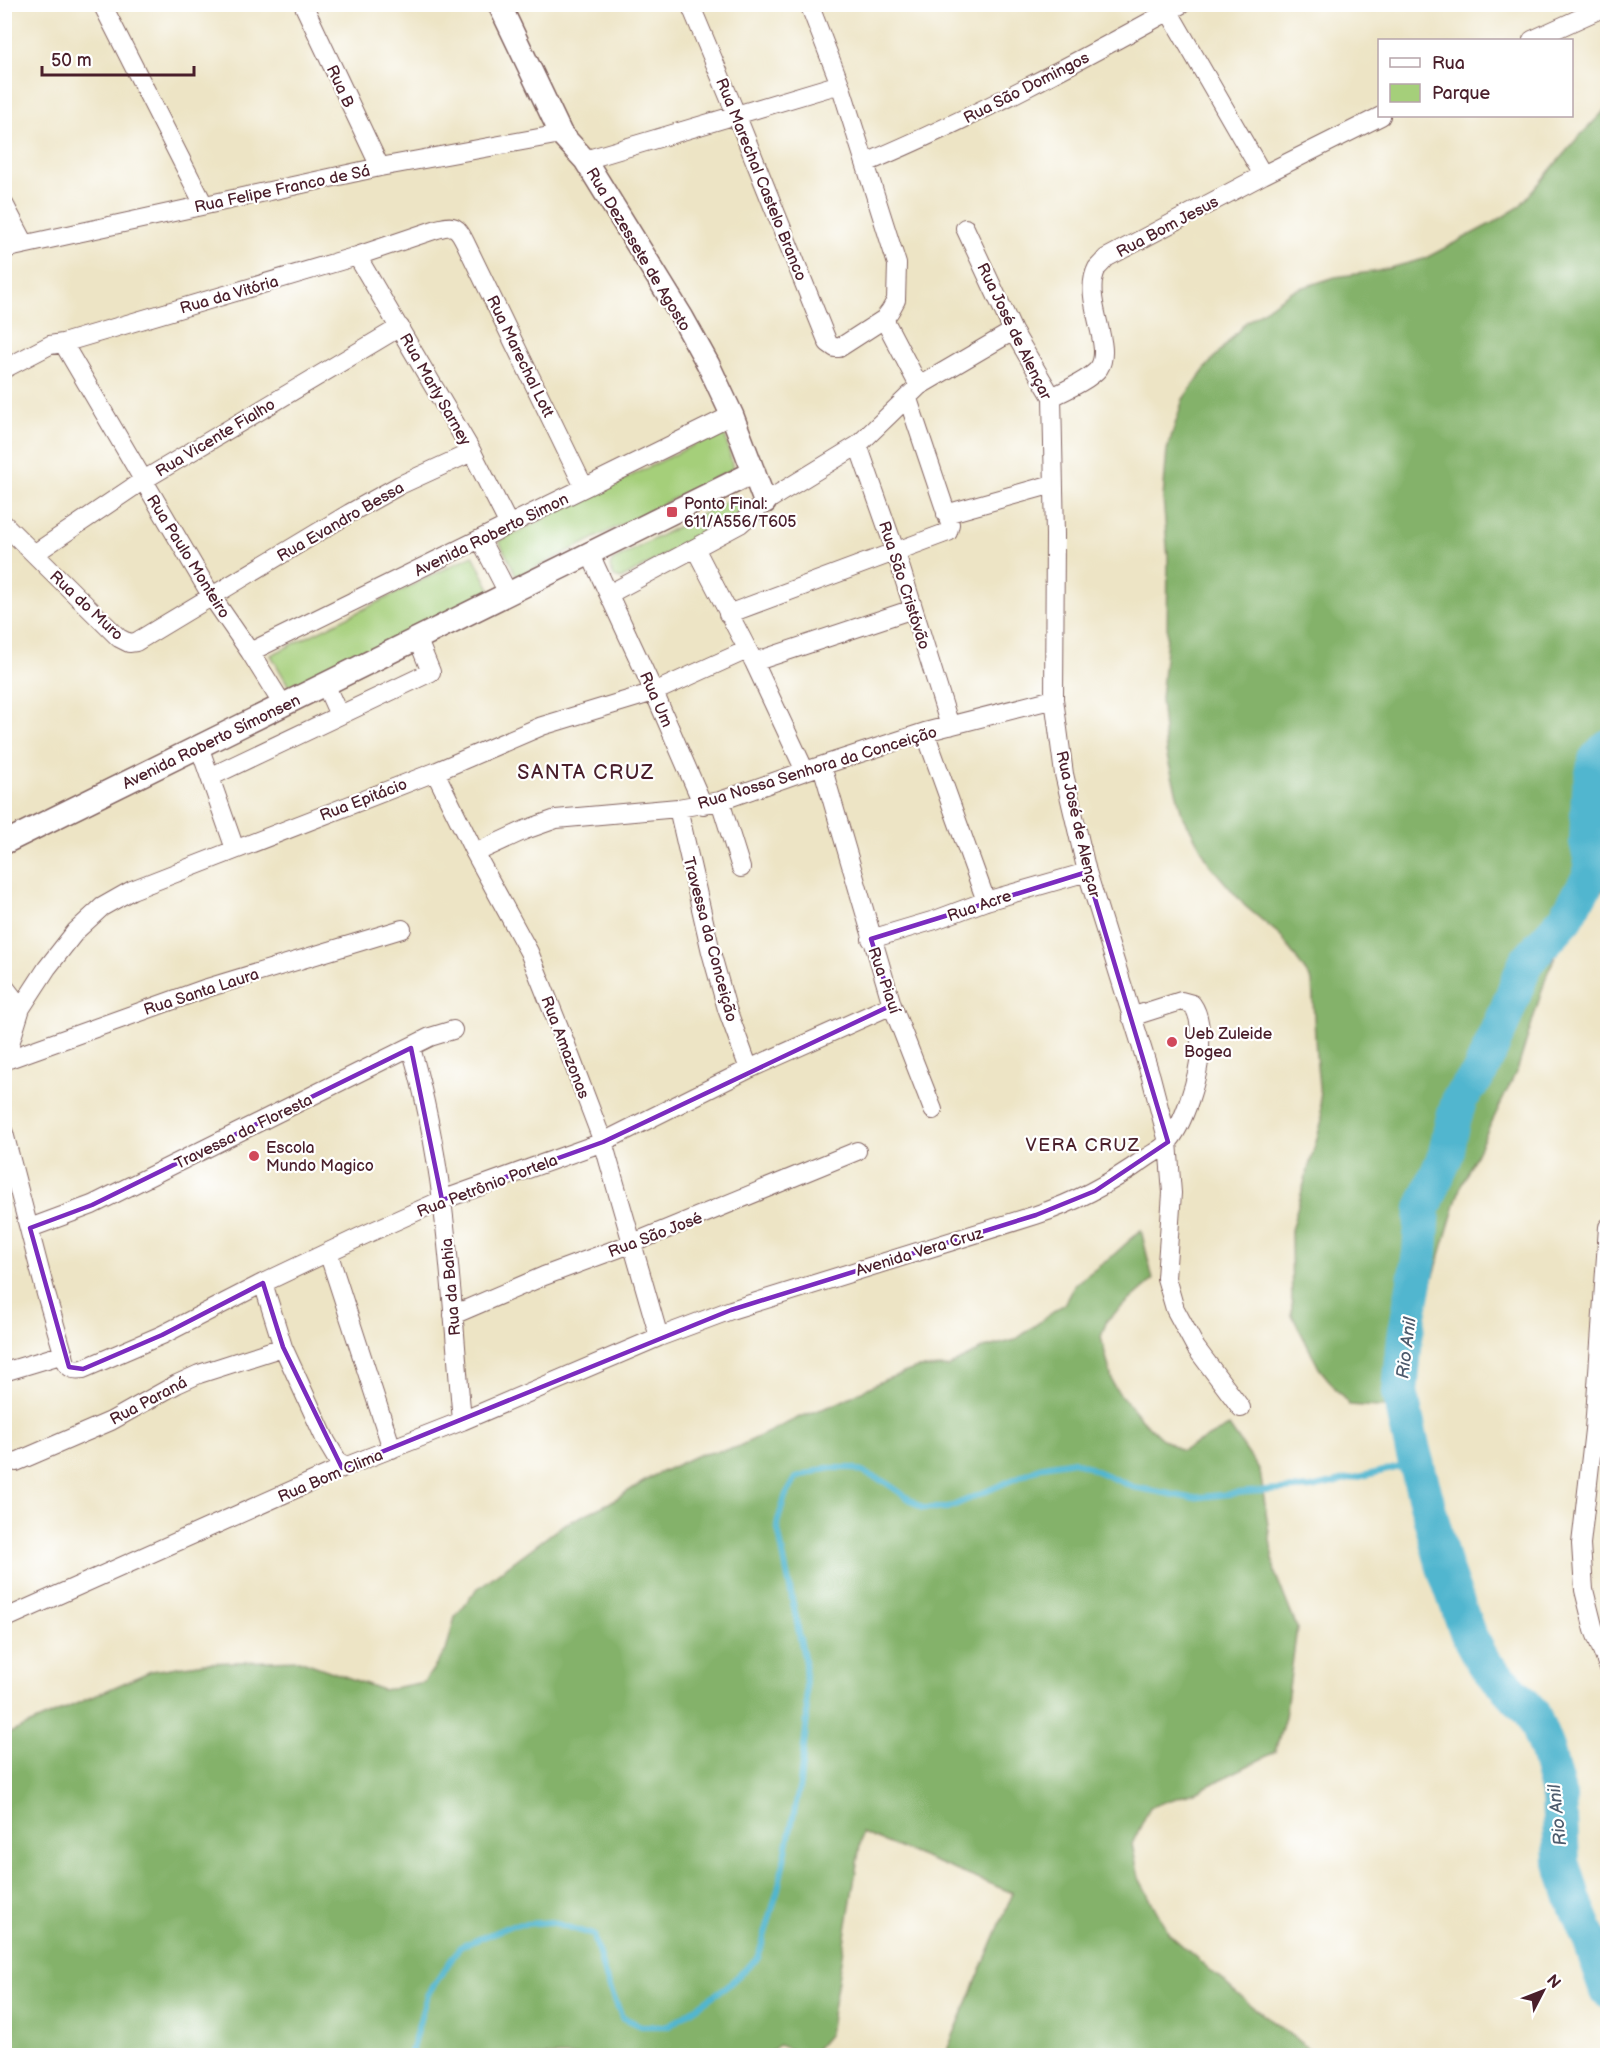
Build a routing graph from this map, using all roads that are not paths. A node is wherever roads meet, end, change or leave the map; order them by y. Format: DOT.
graph roads {
  1 [pos="102,4"];
  2 [pos="303,4"];
  3 [pos="499,4"];
  4 [pos="690,4"];
  5 [pos="809,4"];
  6 [pos="1176,8"];
  7 [pos="1596,11"];
  8 [pos="1534,39"];
  9 [pos="840,84"];
  10 [pos="736,114"];
  11 [pos="1379,117"];
  12 [pos="561,134"];
  13 [pos="585,160"];
  14 [pos="866,163"];
  15 [pos="380,167"];
  16 [pos="1263,175"];
  17 [pos="4,204"];
  18 [pos="204,205"];
  19 [pos="455,227"];
  20 [pos="964,228"];
  21 [pos="25,244"];
  22 [pos="4,249"];
  23 [pos="357,256"];
  24 [pos="884,319"];
  25 [pos="400,327"];
  26 [pos="1013,331"];
  27 [pos="63,343"];
  28 [pos="4,369"];
  29 [pos="913,393"];
  30 [pos="1052,397"];
  31 [pos="732,415"];
  32 [pos="858,445"];
  33 [pos="472,452"];
  34 [pos="754,472"];
  35 [pos="142,481"];
  36 [pos="1053,484"];
  37 [pos="585,488"];
  38 [pos="765,502"];
  39 [pos="946,514"];
  40 [pos="4,524"];
  41 [pos="509,525"];
  42 [pos="480,539"];
  43 [pos="695,548"];
  44 [pos="589,552"];
  45 [pos="896,553"];
  46 [pos="34,554"];
  47 [pos="508,593"];
  48 [pos="609,594"];
  49 [pos="212,597"];
  50 [pos="913,609"];
  51 [pos="728,614"];
  52 [pos="417,638"];
  53 [pos="250,652"];
  54 [pos="751,656"];
  55 [pos="325,684"];
  56 [pos="654,692"];
  57 [pos="1054,699"];
  58 [pos="283,705"];
  59 [pos="339,715"];
  60 [pos="950,726"];
  61 [pos="925,732"];
  62 [pos="200,746"];
  63 [pos="814,769"];
  64 [pos="435,772"];
  65 [pos="210,777"];
  66 [pos="711,803"];
  67 [pos="678,808"];
  68 [pos="4,843"];
  69 [pos="235,849"];
  70 [pos="475,853"];
  71 [pos="741,868"];
  72 [pos="1087,872"];
  73 [pos="986,901"];
  74 [pos="402,929"];
  75 [pos="871,939"];
  76 [pos="4,986"];
  77 [pos="21,1008"];
  78 [pos="896,1013"];
  79 [pos="1131,1017"];
  80 [pos="453,1030"];
  81 [pos="411,1048"];
  82 [pos="5,1061"];
  83 [pos="748,1069"];
  84 [pos="933,1110"];
  85 [pos="4,1133"];
  86 [pos="603,1142"];
  87 [pos="1168,1142"];
  88 [pos="857,1151"];
  89 [pos="442,1200"];
  90 [pos="1608,1227"];
  91 [pos="30,1228"];
  92 [pos="633,1244"];
  93 [pos="328,1252"];
  94 [pos="263,1283"];
  95 [pos="453,1315"];
  96 [pos="659,1337"];
  97 [pos="283,1347"];
  98 [pos="64,1354"];
  99 [pos="4,1372"];
  100 [pos="1241,1408"];
  101 [pos="462,1421"];
  102 [pos="392,1449"];
  103 [pos="16,1462"];
  104 [pos="342,1468"];
  105 [pos="4,1619"];
  106 [pos="1608,1666"];
  1 -- 18 [label="street"];
  2 -- 15 [label="street, Rua B"];
  3 -- 12 [label="street, Rua Dezessete de Agosto"];
  4 -- 10 [label="street, Rua Marechal Castelo Branco"];
  5 -- 9 [label="street"];
  6 -- 14 [label="street, Rua São Domingos"];
  6 -- 16 [label="street"];
  7 -- 8 [label="street"];
  9 -- 10 [label="street"];
  9 -- 14 [label="street"];
  10 -- 13 [label="street"];
  10 -- 24 [label="street, Rua Marechal Castelo Branco"];
  11 -- 16 [label="street, Rua Bom Jesus"];
  12 -- 13 [label="street, Rua Dezessete de Agosto"];
  12 -- 15 [label="street, Rua Felipe Franco de Sá"];
  13 -- 31 [label="street, Rua Dezessete de Agosto"];
  14 -- 24 [label="street"];
  15 -- 18 [label="street, Rua Felipe Franco de Sá"];
  16 -- 30 [label="street, Rua Bom Jesus"];
  17 -- 21 [label="street"];
  18 -- 21 [label="street, Rua Felipe Franco de Sá"];
  19 -- 23 [label="street, Rua da Vitória"];
  19 -- 37 [label="street, Rua Marechal Lott"];
  20 -- 26 [label="street, Rua José de Alençar"];
  21 -- 22 [label="street, Rua Felipe Franco de Sá"];
  23 -- 25 [label="street, Rua Marly Sarney"];
  23 -- 27 [label="street, Rua da Vitória"];
  24 -- 29 [label="street"];
  25 -- 33 [label="street, Rua Marly Sarney"];
  25 -- 35 [label="street, Rua Vicente Fialho"];
  26 -- 29 [label="street"];
  26 -- 30 [label="street, Rua José de Alençar"];
  27 -- 28 [label="street, Rua da Vitória"];
  27 -- 35 [label="street, Rua Paulo Monteiro"];
  29 -- 32 [label="street"];
  29 -- 39 [label="street"];
  30 -- 36 [label="street, Rua José de Alençar"];
  31 -- 34 [label="street, Rua Dezessete de Agosto"];
  31 -- 37 [label="street, Avenida Roberto Simon"];
  32 -- 38 [label="street"];
  32 -- 45 [label="street, Rua São Cristóvão"];
  33 -- 41 [label="street, Rua Marly Sarney"];
  33 -- 49 [label="street, Rua Evandro Bessa"];
  34 -- 38 [label="street, Rua Dezessete de Agosto"];
  34 -- 44 [label="street, Avenida Roberto Símonsen"];
  35 -- 46 [label="street, Rua Vicente Fialho"];
  35 -- 49 [label="street, Rua Paulo Monteiro"];
  36 -- 39 [label="street"];
  36 -- 57 [label="street, Rua José de Alençar"];
  37 -- 41 [label="street, Avenida Roberto Simon"];
  38 -- 43 [label="street"];
  39 -- 45 [label="street"];
  40 -- 46 [label="street, Rua do Muro"];
  41 -- 42 [label="street, Avenida Roberto Simon"];
  42 -- 47 [label="street"];
  42 -- 53 [label="street, Avenida Roberto Simon"];
  43 -- 48 [label="street"];
  43 -- 51 [label="street, Rua Piauí"];
  44 -- 47 [label="street, Avenida Roberto Símonsen"];
  44 -- 48 [label="street"];
  45 -- 50 [label="street, Rua São Cristóvão"];
  45 -- 51 [label="street"];
  46 -- 49 [label="street, Rua do Muro"];
  47 -- 52 [label="street, Avenida Roberto Símonsen"];
  48 -- 56 [label="street, Rua Um"];
  49 -- 53 [label="street, Rua Paulo Monteiro"];
  50 -- 54 [label="street, Rua Epitácio"];
  50 -- 60 [label="street, Rua São Cristóvão"];
  51 -- 54 [label="street, Rua Piauí"];
  52 -- 55 [label="street, Avenida Roberto Símonsen"];
  52 -- 59 [label="street, Avenida Roberto Símonsen"];
  53 -- 58 [label="street, Rua Paulo Monteiro"];
  54 -- 56 [label="street, Rua Epitácio"];
  54 -- 63 [label="street, Rua Piauí"];
  55 -- 58 [label="street, Avenida Roberto Símonsen"];
  55 -- 59 [label="street"];
  56 -- 64 [label="street, Rua Epitácio"];
  56 -- 66 [label="street, Rua Um"];
  57 -- 60 [label="street, Rua Nossa Senhora da Conceição"];
  57 -- 72 [label="street, Rua José de Alençar"];
  58 -- 62 [label="street, Avenida Roberto Símonsen"];
  59 -- 65 [label="street, Avenida Roberto Símonsen"];
  60 -- 61 [label="street, Rua Nossa Senhora da Conceição"];
  61 -- 63 [label="street, Rua Nossa Senhora da Conceição"];
  61 -- 73 [label="street"];
  62 -- 65 [label="street"];
  62 -- 68 [label="street, Avenida Roberto Símonsen"];
  63 -- 66 [label="street, Rua Nossa Senhora da Conceição"];
  63 -- 75 [label="street, Rua Piauí"];
  64 -- 69 [label="street, Rua Epitácio"];
  64 -- 70 [label="street, Rua Amazonas"];
  65 -- 69 [label="street"];
  66 -- 67 [label="street, Rua Nossa Senhora da Conceição"];
  66 -- 71 [label="street, Rua Um"];
  67 -- 70 [label="street, Rua Nossa Senhora da Conceição"];
  67 -- 83 [label="street, Travessa da Conceição"];
  69 -- 77 [label="street, Rua Epitácio"];
  70 -- 86 [label="street, Rua Amazonas"];
  72 -- 73 [label="street, Rua Acre"];
  72 -- 79 [label="street, Rua José de Alençar"];
  73 -- 75 [label="street, Rua Acre"];
  74 -- 82 [label="street, Rua Santa Laura"];
  75 -- 78 [label="street, Rua Piauí"];
  76 -- 77 [label="street"];
  77 -- 82 [label="street, Rua Epitácio"];
  78 -- 83 [label="street, Rua Petrônio Portela"];
  78 -- 84 [label="street"];
  79 -- 87 [label="street, Rua José de Alençar"];
  79 -- 87 [label="street"];
  80 -- 81 [label="street, Travessa da Floresta"];
  81 -- 89 [label="street, Rua da Bahia"];
  81 -- 91 [label="street, Travessa da Floresta"];
  83 -- 86 [label="street, Rua Petrônio Portela"];
  85 -- 91 [label="street"];
  86 -- 89 [label="street, Rua Petrônio Portela"];
  86 -- 92 [label="street, Rua Amazonas"];
  87 -- 96 [label="street, Avenida Vera Cruz"];
  87 -- 100 [label="street, Rua José de Alençar"];
  88 -- 92 [label="street, Rua São José"];
  89 -- 93 [label="street, Rua Petrônio Portela"];
  89 -- 95 [label="street, Rua da Bahia"];
  90 -- 106 [label="street"];
  91 -- 98 [label="street"];
  92 -- 95 [label="street, Rua São José"];
  92 -- 96 [label="street, Rua Amazonas"];
  93 -- 94 [label="street, Rua Petrônio Portela"];
  93 -- 102 [label="street"];
  94 -- 97 [label="street"];
  94 -- 98 [label="street, Rua Petrônio Portela"];
  95 -- 101 [label="street, Rua da Bahia"];
  96 -- 101 [label="street, Rua Bom Clima"];
  97 -- 103 [label="street, Rua Paraná"];
  97 -- 104 [label="street"];
  98 -- 99 [label="street"];
  101 -- 102 [label="street, Rua Bom Clima"];
  102 -- 104 [label="street, Rua Bom Clima"];
  104 -- 105 [label="street, Rua Bom Clima"];
}
